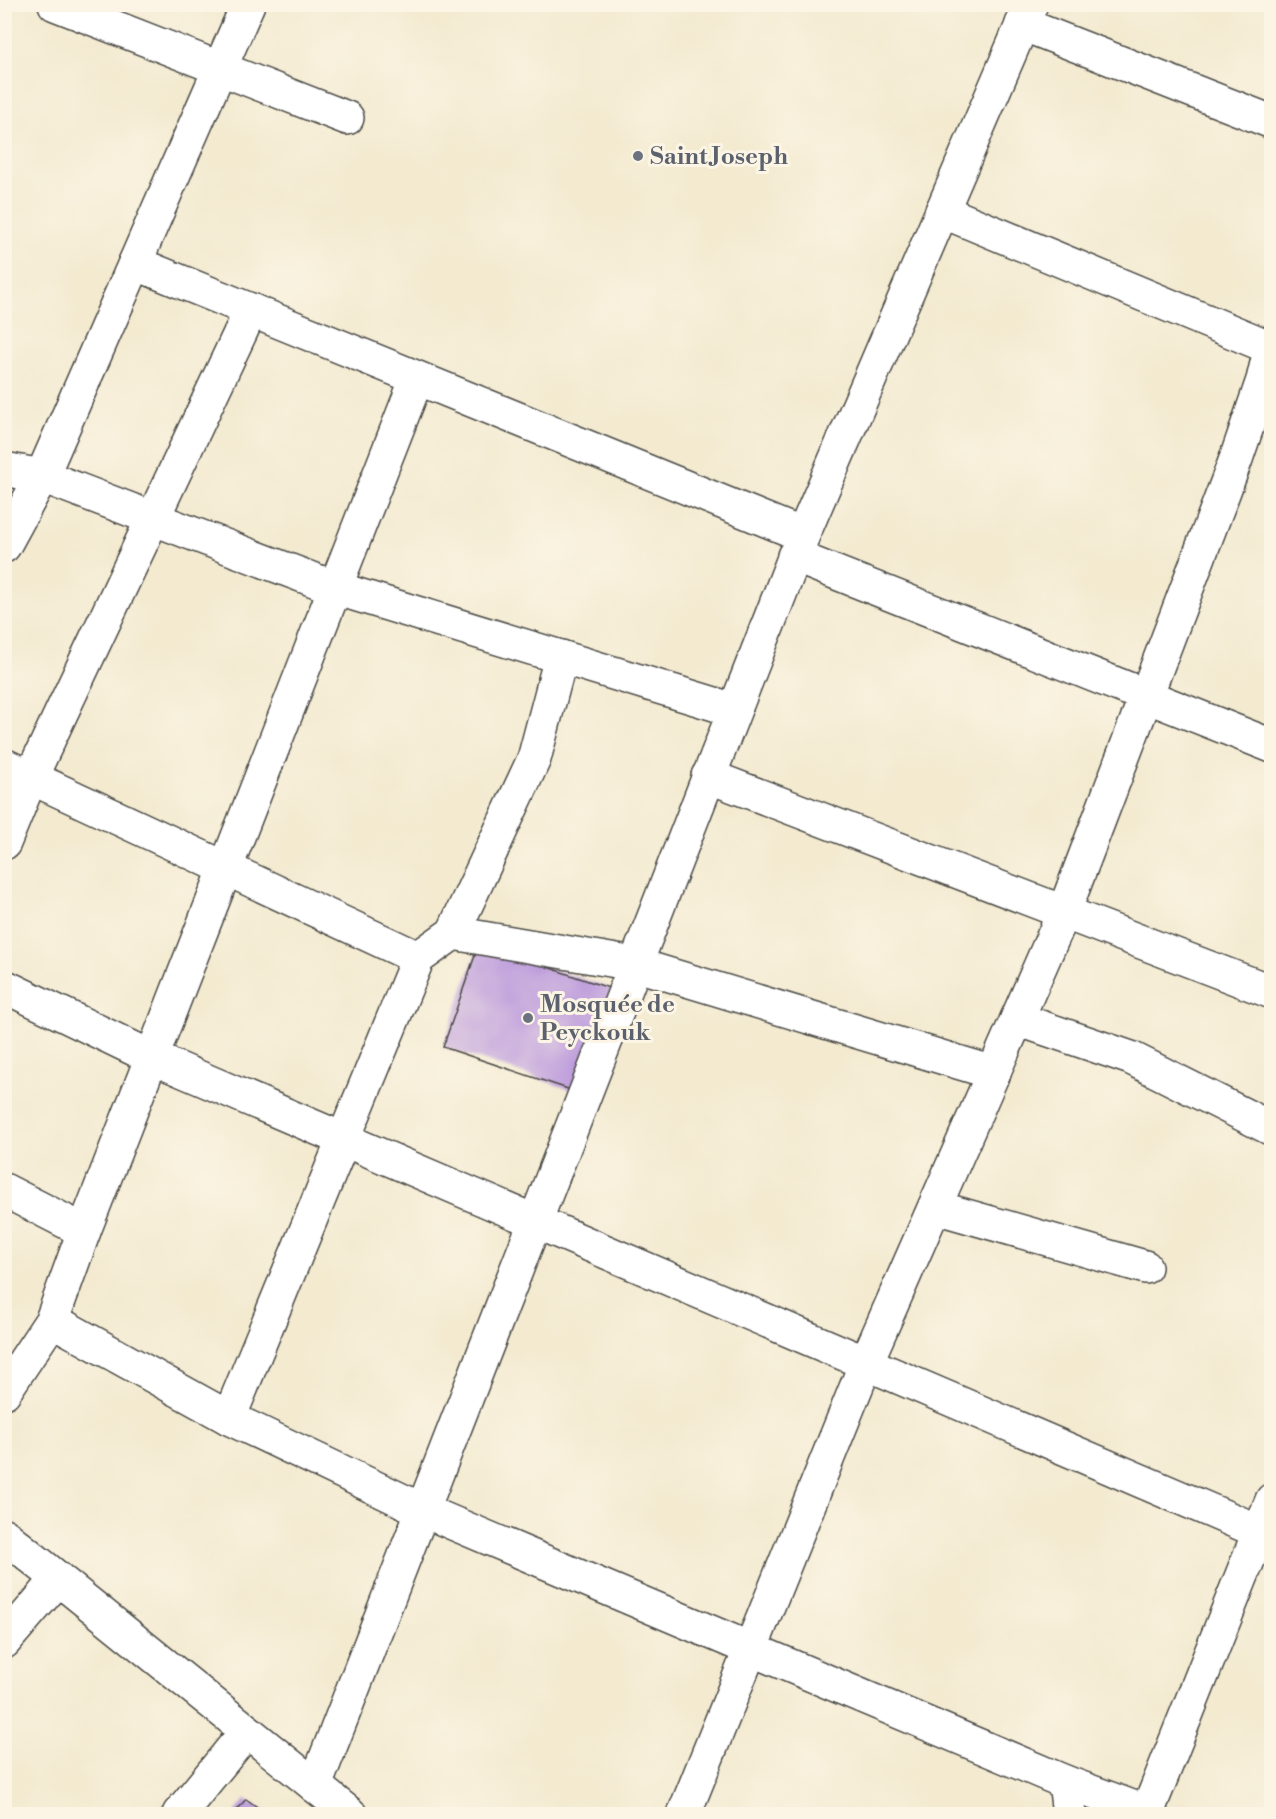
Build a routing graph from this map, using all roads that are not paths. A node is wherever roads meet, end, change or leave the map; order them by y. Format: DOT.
graph roads {
  1 [pos="55,4"];
  2 [pos="248,4"];
  3 [pos="1027,14"];
  4 [pos="220,68"];
  5 [pos="347,118"];
  6 [pos="1272,122"];
  7 [pos="942,211"];
  8 [pos="135,263"];
  9 [pos="251,310"];
  10 [pos="1270,345"];
  11 [pos="417,378"];
  12 [pos="1267,382"];
  13 [pos="4,469"];
  14 [pos="42,476"];
  15 [pos="152,519"];
  16 [pos="799,545"];
  17 [pos="4,546"];
  18 [pos="335,588"];
  19 [pos="561,657"];
  20 [pos="1145,696"];
  21 [pos="734,710"];
  22 [pos="1272,746"];
  23 [pos="18,771"];
  24 [pos="708,776"];
  25 [pos="4,843"];
  26 [pos="226,868"];
  27 [pos="1064,912"];
  28 [pos="453,933"];
  29 [pos="418,958"];
  30 [pos="634,964"];
  31 [pos="4,986"];
  32 [pos="1272,992"];
  33 [pos="1017,1019"];
  34 [pos="152,1057"];
  35 [pos="994,1073"];
  36 [pos="1272,1129"];
  37 [pos="343,1139"];
  38 [pos="4,1190"];
  39 [pos="935,1207"];
  40 [pos="536,1222"];
  41 [pos="84,1231"];
  42 [pos="1145,1267"];
  43 [pos="52,1320"];
  44 [pos="866,1363"];
  45 [pos="4,1392"];
  46 [pos="229,1418"];
  47 [pos="1272,1500"];
  48 [pos="422,1510"];
  49 [pos="1265,1534"];
  50 [pos="4,1535"];
  51 [pos="58,1579"];
  52 [pos="4,1642"];
  53 [pos="751,1648"];
  54 [pos="247,1731"];
  55 [pos="1065,1782"];
  56 [pos="315,1786"];
  57 [pos="1149,1814"];
  58 [pos="179,1815"];
  59 [pos="350,1815"];
  60 [pos="684,1815"];
  61 [pos="1069,1815"];
  1 -- 4 [label="street"];
  2 -- 4 [label="street"];
  3 -- 6 [label="street"];
  3 -- 7 [label="street"];
  4 -- 5 [label="street"];
  4 -- 8 [label="street"];
  7 -- 10 [label="street"];
  7 -- 16 [label="street"];
  8 -- 9 [label="street"];
  8 -- 14 [label="street"];
  9 -- 11 [label="street"];
  9 -- 15 [label="street"];
  10 -- 12 [label="street"];
  11 -- 16 [label="street"];
  11 -- 18 [label="street"];
  12 -- 20 [label="street"];
  13 -- 14 [label="street"];
  14 -- 15 [label="street"];
  14 -- 17 [label="street"];
  15 -- 18 [label="street"];
  15 -- 23 [label="street"];
  16 -- 20 [label="street"];
  16 -- 21 [label="street"];
  18 -- 19 [label="street"];
  18 -- 26 [label="street"];
  19 -- 21 [label="street"];
  19 -- 28 [label="street"];
  20 -- 22 [label="street"];
  20 -- 27 [label="street"];
  21 -- 24 [label="street"];
  23 -- 25 [label="street"];
  23 -- 26 [label="street"];
  24 -- 27 [label="street"];
  24 -- 30 [label="street"];
  26 -- 29 [label="street"];
  26 -- 34 [label="street"];
  27 -- 32 [label="street"];
  27 -- 33 [label="street"];
  28 -- 29 [label="street"];
  28 -- 30 [label="street"];
  29 -- 37 [label="street"];
  30 -- 35 [label="street"];
  30 -- 40 [label="street"];
  31 -- 34 [label="street"];
  33 -- 35 [label="street"];
  33 -- 36 [label="street"];
  34 -- 37 [label="street"];
  34 -- 41 [label="street"];
  35 -- 39 [label="street"];
  37 -- 40 [label="street"];
  37 -- 46 [label="street"];
  38 -- 41 [label="street"];
  39 -- 42 [label="street"];
  39 -- 44 [label="street"];
  40 -- 44 [label="street"];
  40 -- 48 [label="street"];
  41 -- 43 [label="street"];
  43 -- 45 [label="street"];
  43 -- 46 [label="street"];
  44 -- 49 [label="street"];
  44 -- 53 [label="street"];
  46 -- 48 [label="street"];
  47 -- 49 [label="street"];
  48 -- 53 [label="street"];
  48 -- 56 [label="street"];
  49 -- 57 [label="street"];
  50 -- 51 [label="street"];
  51 -- 52 [label="street"];
  51 -- 54 [label="street"];
  53 -- 55 [label="street"];
  53 -- 60 [label="street"];
  54 -- 56 [label="street"];
  54 -- 58 [label="street"];
  55 -- 57 [label="street"];
  55 -- 61 [label="street"];
  56 -- 59 [label="street"];
}
